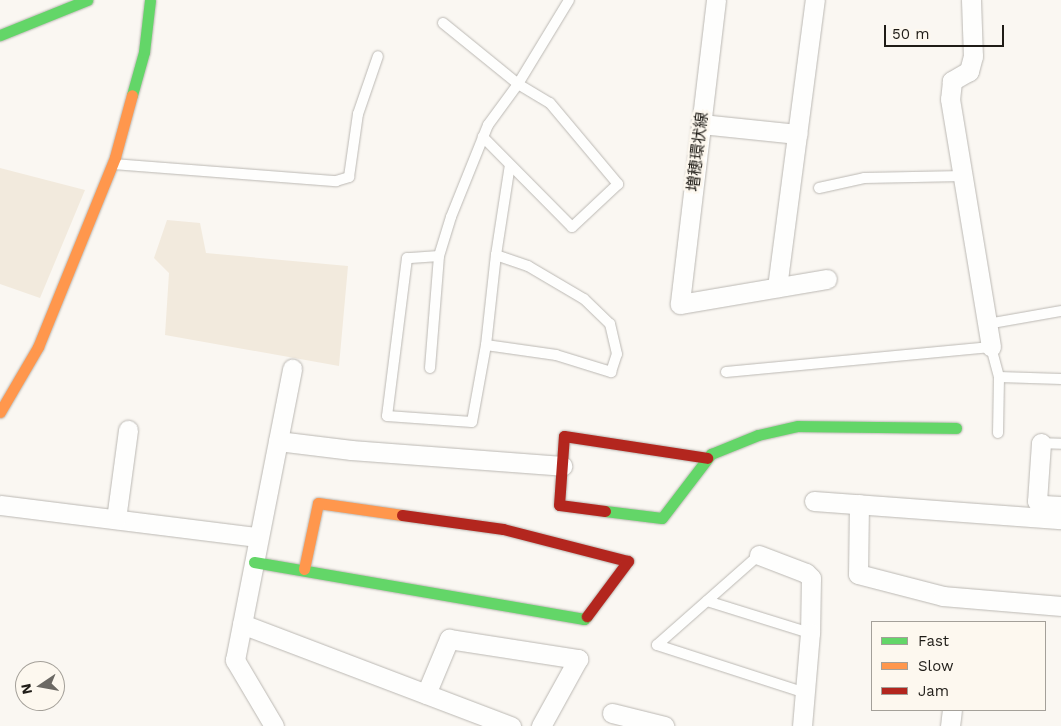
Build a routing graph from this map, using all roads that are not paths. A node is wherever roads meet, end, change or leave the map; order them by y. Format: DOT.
graph roads {
  1 [pos="87,0"];
  2 [pos="150,0"];
  3 [pos="568,0"];
  4 [pos="716,0"];
  5 [pos="815,0"];
  6 [pos="971,0"];
  7 [pos="68,4"];
  8 [pos="443,23"];
  9 [pos="0,35"];
  10 [pos="378,56"];
  11 [pos="518,84"];
  12 [pos="701,124"];
  13 [pos="798,134"];
  14 [pos="483,137"];
  15 [pos="112,164"];
  16 [pos="510,164"];
  17 [pos="963,176"];
  18 [pos="819,188"];
  19 [pos="496,255"];
  20 [pos="438,256"];
  21 [pos="827,279"];
  22 [pos="777,287"];
  23 [pos="1061,311"];
  24 [pos="986,324"];
  25 [pos="486,345"];
  26 [pos="991,347"];
  27 [pos="430,368"];
  28 [pos="292,369"];
  29 [pos="726,372"];
  30 [pos="998,377"];
  31 [pos="1061,379"];
  32 [pos="0,412"];
  33 [pos="956,428"];
  34 [pos="128,430"];
  35 [pos="998,433"];
  36 [pos="278,441"];
  37 [pos="1038,443"];
  38 [pos="1061,444"];
  39 [pos="707,458"];
  40 [pos="562,466"];
  41 [pos="814,501"];
  42 [pos="859,504"];
  43 [pos="0,505"];
  44 [pos="1061,506"];
  45 [pos="116,519"];
  46 [pos="1061,519"];
  47 [pos="258,537"];
  48 [pos="759,554"];
  49 [pos="254,562"];
  50 [pos="304,569"];
  51 [pos="707,601"];
  52 [pos="1061,606"];
  53 [pos="242,624"];
  54 [pos="810,633"];
  55 [pos="806,693"];
  56 [pos="426,694"];
  57 [pos="952,711"];
  58 [pos="612,713"];
  59 [pos="274,726"];
  60 [pos="511,726"];
  61 [pos="541,726"];
  62 [pos="664,726"];
  63 [pos="802,726"];
  64 [pos="950,726"];
  1 -- 7 [label="street"];
  2 -- 15 [label="street"];
  3 -- 11 [label="lane"];
  4 -- 12 [label="street, 増穂環状線"];
  5 -- 13 [label="street"];
  6 -- 17 [label="street"];
  7 -- 9 [label="street"];
  8 -- 11 [label="lane"];
  10 -- 15 [label="lane"];
  11 -- 14 [label="lane"];
  11 -- 16 [label="lane"];
  12 -- 13 [label="street"];
  12 -- 22 [label="street, 増穂環状線"];
  13 -- 22 [label="street"];
  14 -- 16 [label="lane"];
  14 -- 20 [label="lane"];
  15 -- 32 [label="street"];
  16 -- 19 [label="lane"];
  17 -- 18 [label="lane"];
  17 -- 24 [label="street"];
  19 -- 25 [label="lane"];
  19 -- 25 [label="lane"];
  20 -- 25 [label="lane"];
  20 -- 27 [label="lane"];
  21 -- 22 [label="street"];
  23 -- 24 [label="lane"];
  24 -- 26 [label="street"];
  26 -- 29 [label="lane"];
  26 -- 30 [label="lane"];
  28 -- 36 [label="street"];
  30 -- 31 [label="lane"];
  30 -- 35 [label="lane"];
  33 -- 39 [label="street"];
  34 -- 45 [label="street"];
  36 -- 40 [label="street"];
  36 -- 47 [label="street"];
  37 -- 38 [label="lane"];
  37 -- 44 [label="street"];
  39 -- 40 [label="street"];
  39 -- 40 [label="street"];
  41 -- 42 [label="street"];
  42 -- 46 [label="street"];
  42 -- 52 [label="street"];
  43 -- 45 [label="street"];
  45 -- 47 [label="street"];
  47 -- 49 [label="street"];
  48 -- 51 [label="lane"];
  48 -- 54 [label="street"];
  49 -- 50 [label="street"];
  49 -- 53 [label="street"];
  50 -- 50 [label="street"];
  51 -- 54 [label="lane"];
  51 -- 55 [label="lane"];
  53 -- 56 [label="street"];
  53 -- 59 [label="street"];
  54 -- 55 [label="street"];
  55 -- 63 [label="street"];
  56 -- 60 [label="street"];
  56 -- 61 [label="street"];
  57 -- 64 [label="street"];
  58 -- 62 [label="street"];
}
